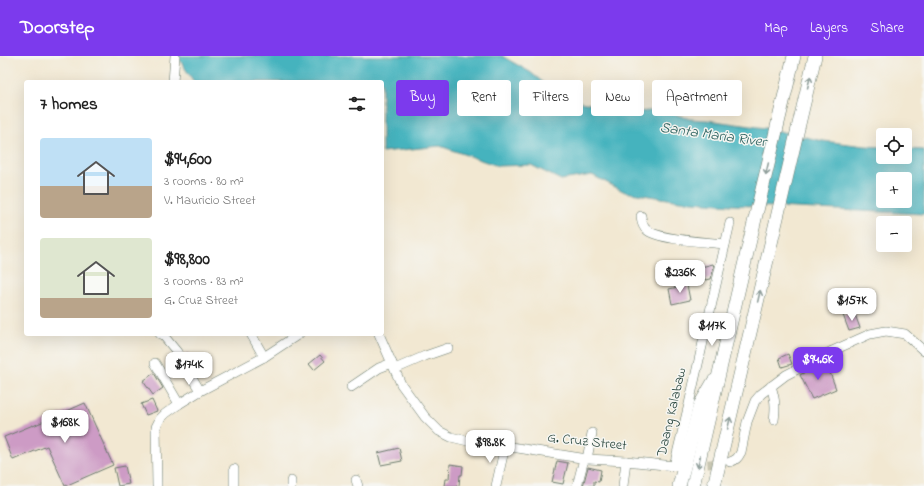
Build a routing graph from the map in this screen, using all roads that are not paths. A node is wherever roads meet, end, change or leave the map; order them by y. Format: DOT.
graph roads {
  1 [pos="175,56"];
  2 [pos="794,56"];
  3 [pos="815,56"];
  4 [pos="173,80"];
  5 [pos="641,216"];
  6 [pos="730,223"];
  7 [pos="725,244"];
  8 [pos="164,336"];
  9 [pos="252,336"];
  10 [pos="296,336"];
  11 [pos="381,336"];
  12 [pos="448,348"];
  13 [pos="924,351"];
  14 [pos="264,357"];
  15 [pos="155,363"];
  16 [pos="393,366"];
  17 [pos="721,369"];
  18 [pos="771,386"];
  19 [pos="351,387"];
  20 [pos="200,391"];
  21 [pos="179,404"];
  22 [pos="774,420"];
  23 [pos="592,433"];
  24 [pos="505,446"];
  25 [pos="585,459"];
  26 [pos="626,460"];
  27 [pos="725,461"];
  28 [pos="677,466"];
  29 [pos="234,469"];
  30 [pos="156,486"];
  31 [pos="234,486"];
  32 [pos="496,486"];
  33 [pos="577,486"];
  34 [pos="623,486"];
  35 [pos="679,486"];
  36 [pos="693,486"];
  37 [pos="714,486"];
  38 [pos="720,486"];
  1 -- 4 [label="street"];
  2 -- 17 [label="highway, one-way"];
  27 -- 3 [label="highway, one-way"];
  5 -- 7 [label="street"];
  6 -- 7 [label="street, Daang Kalabaw"];
  7 -- 28 [label="street, Daang Kalabaw"];
  8 -- 20 [label="street"];
  9 -- 14 [label="street"];
  10 -- 14 [label="street"];
  11 -- 16 [label="street, G. Cruz Street"];
  12 -- 16 [label="street"];
  13 -- 18 [label="street"];
  14 -- 20 [label="street"];
  15 -- 21 [label="street"];
  16 -- 19 [label="street"];
  16 -- 24 [label="street, G. Cruz Street"];
  17 -- 35 [label="highway"];
  17 -- 36 [label="highway, one-way"];
  18 -- 22 [label="street"];
  18 -- 27 [label="street"];
  20 -- 21 [label="street"];
  21 -- 30 [label="street"];
  23 -- 25 [label="street"];
  24 -- 25 [label="street, G. Cruz Street"];
  24 -- 32 [label="street"];
  25 -- 26 [label="street, G. Cruz Street"];
  25 -- 33 [label="street"];
  26 -- 28 [label="street, G. Cruz Street"];
  26 -- 34 [label="street"];
  27 -- 37 [label="highway"];
  27 -- 38 [label="highway"];
  29 -- 31 [label="street"];
}
